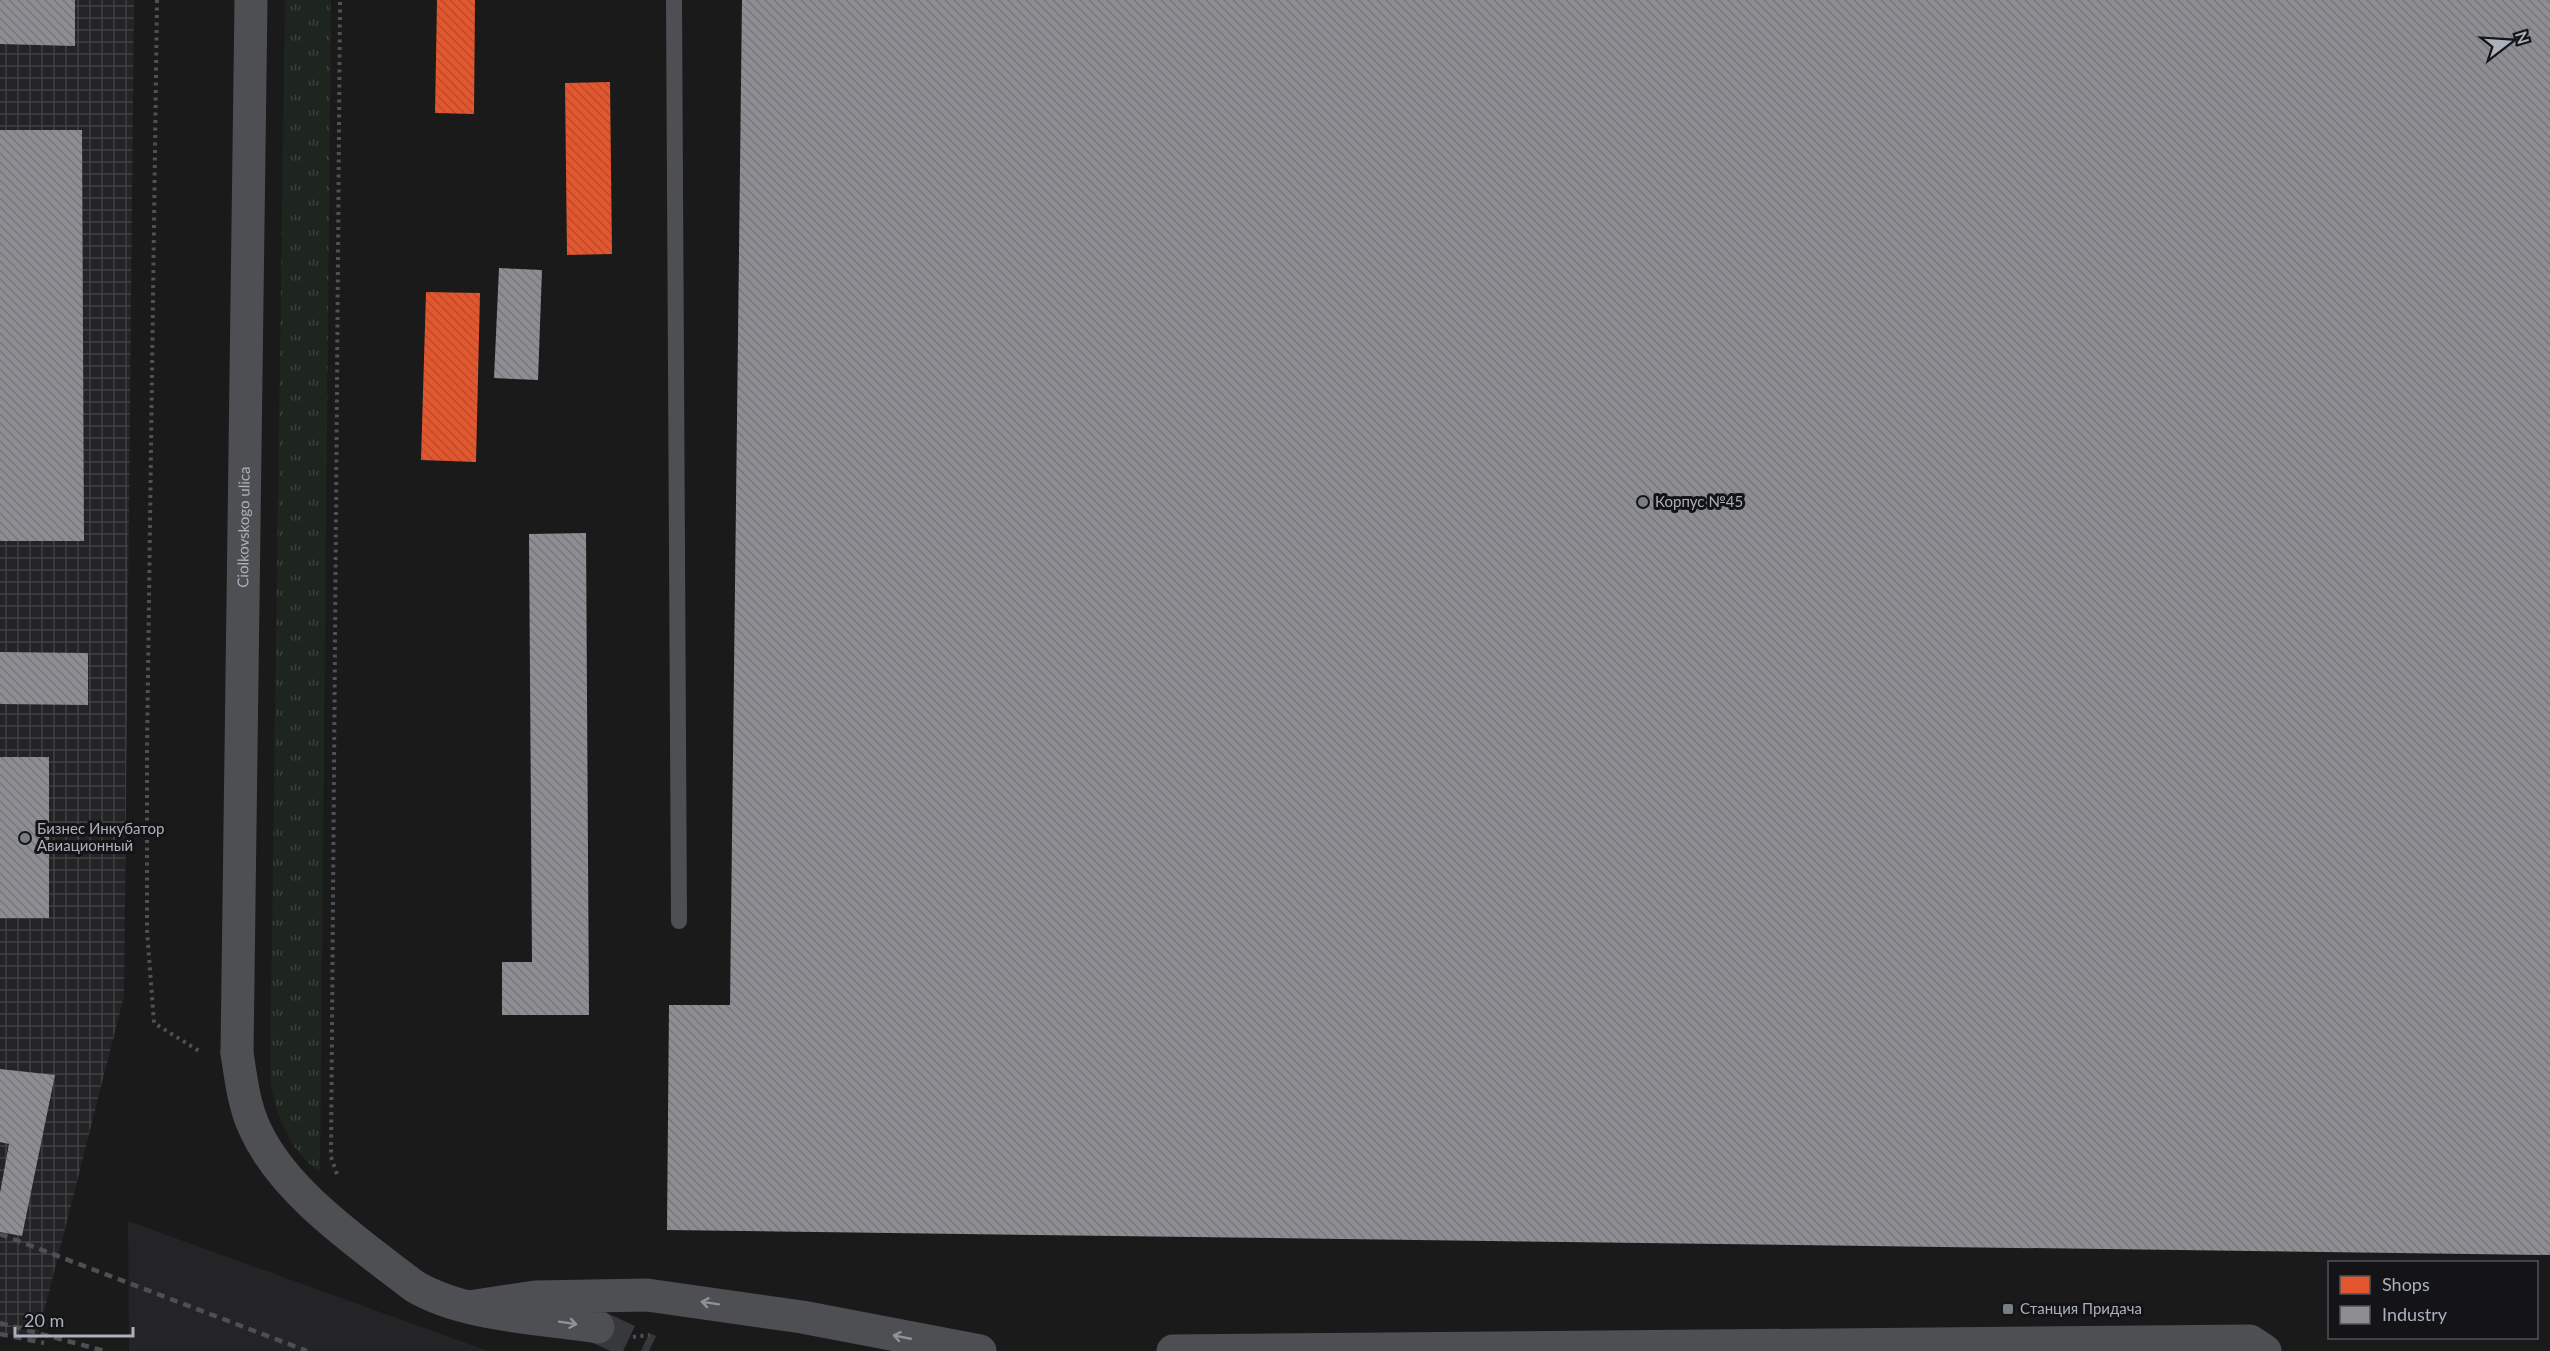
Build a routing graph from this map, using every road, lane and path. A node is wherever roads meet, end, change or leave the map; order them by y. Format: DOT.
graph roads {
  1 [pos="158,0"];
  2 [pos="251,0"];
  3 [pos="340,0"];
  4 [pos="674,0"];
  5 [pos="679,921"];
  6 [pos="204,1056"];
  7 [pos="340,1182"];
  8 [pos="469,1307"];
  9 [pos="598,1327"];
  10 [pos="980,1351"];
  11 [pos="1173,1351"];
  12 [pos="2265,1351"];
  1 -- 6 [label="path"];
  2 -- 8 [label="street, Ciolkovskogo ulica"];
  3 -- 7 [label="path"];
  4 -- 5 [label="lane"];
  8 -- 9 [label="street, Ciolkovskogo ulica, one-way"];
  10 -- 8 [label="street, one-way"];
  11 -- 12 [label="street"];
}
